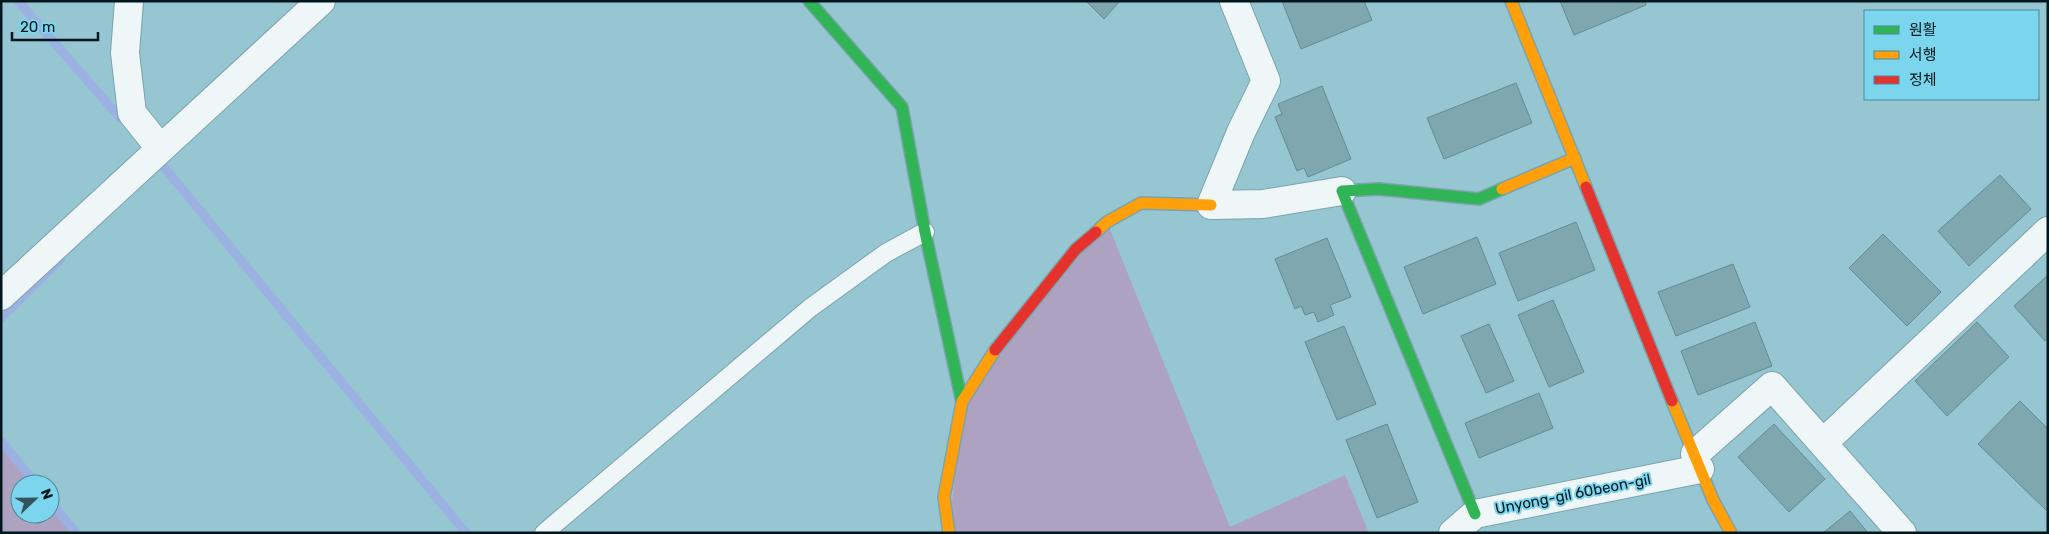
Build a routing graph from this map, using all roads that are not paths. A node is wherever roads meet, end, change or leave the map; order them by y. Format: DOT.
graph roads {
  1 [pos="129,1"];
  2 [pos="321,1"];
  3 [pos="809,1"];
  4 [pos="1234,1"];
  5 [pos="1511,1"];
  6 [pos="160,148"];
  7 [pos="1574,158"];
  8 [pos="1342,191"];
  9 [pos="1211,205"];
  10 [pos="925,232"];
  11 [pos="2048,232"];
  12 [pos="1,296"];
  13 [pos="962,402"];
  14 [pos="1823,443"];
  15 [pos="1698,462"];
  16 [pos="1475,514"];
  17 [pos="544,533"];
  18 [pos="949,533"];
  19 [pos="1453,533"];
  20 [pos="1731,533"];
  21 [pos="1902,533"];
  1 -- 6 [label="street"];
  2 -- 6 [label="street"];
  3 -- 10 [label="street"];
  4 -- 9 [label="street"];
  5 -- 7 [label="street"];
  6 -- 12 [label="street"];
  7 -- 8 [label="street"];
  7 -- 15 [label="street"];
  8 -- 9 [label="street"];
  8 -- 16 [label="street"];
  9 -- 13 [label="street"];
  10 -- 13 [label="street"];
  10 -- 17 [label="lane"];
  11 -- 14 [label="street"];
  13 -- 18 [label="street"];
  14 -- 15 [label="street"];
  14 -- 21 [label="street"];
  15 -- 16 [label="street, Unyong-gil 60beon-gil"];
  15 -- 20 [label="street"];
  16 -- 19 [label="street, Unyong-gil 60beon-gil"];
}
